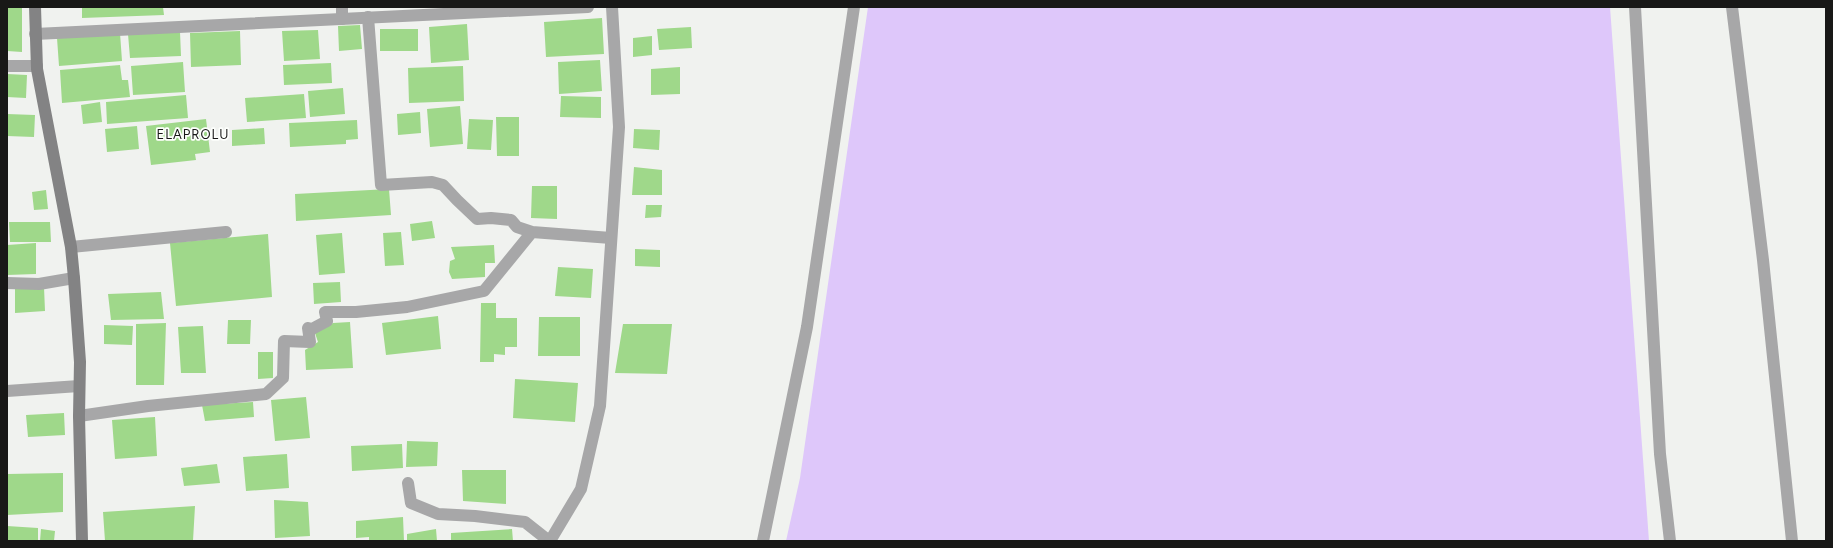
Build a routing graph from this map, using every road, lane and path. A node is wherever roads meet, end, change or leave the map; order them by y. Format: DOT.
graph roads {
  1 [pos="34,7"];
  2 [pos="588,7"];
  3 [pos="612,7"];
  4 [pos="854,7"];
  5 [pos="1635,7"];
  6 [pos="1732,7"];
  7 [pos="342,13"];
  8 [pos="368,17"];
  9 [pos="35,34"];
  10 [pos="7,66"];
  11 [pos="37,66"];
  12 [pos="226,232"];
  13 [pos="532,232"];
  14 [pos="611,238"];
  15 [pos="71,247"];
  16 [pos="74,278"];
  17 [pos="7,283"];
  18 [pos="79,386"];
  19 [pos="7,390"];
  20 [pos="79,416"];
  21 [pos="408,483"];
  22 [pos="82,541"];
  23 [pos="549,541"];
  24 [pos="763,541"];
  25 [pos="1670,541"];
  26 [pos="1792,541"];
  1 -- 9 [label="main road"];
  2 -- 8 [label="street"];
  3 -- 14 [label="street"];
  4 -- 24 [label="street"];
  5 -- 25 [label="street"];
  6 -- 26 [label="street"];
  7 -- 8 [label="street"];
  7 -- 9 [label="street"];
  8 -- 13 [label="street"];
  9 -- 11 [label="main road"];
  10 -- 11 [label="street"];
  11 -- 15 [label="main road"];
  12 -- 15 [label="street"];
  13 -- 14 [label="street"];
  13 -- 20 [label="street"];
  14 -- 23 [label="street"];
  15 -- 16 [label="main road"];
  16 -- 17 [label="street"];
  16 -- 18 [label="main road"];
  18 -- 19 [label="street"];
  18 -- 20 [label="main road"];
  20 -- 22 [label="main road"];
  21 -- 23 [label="street"];
}
